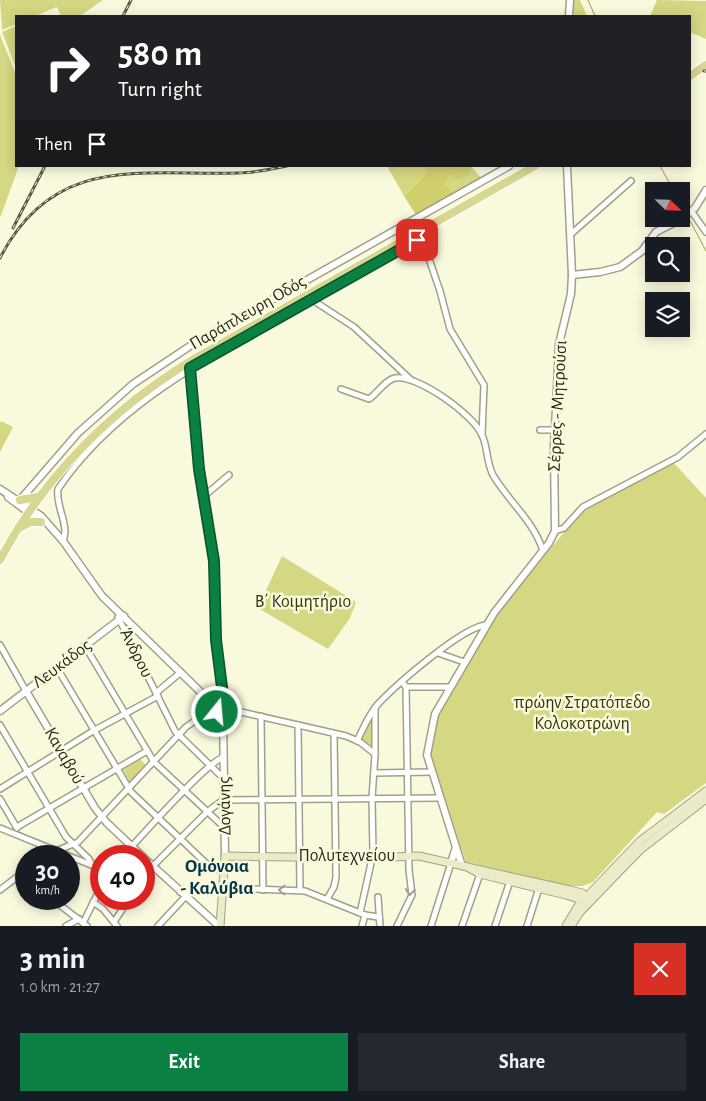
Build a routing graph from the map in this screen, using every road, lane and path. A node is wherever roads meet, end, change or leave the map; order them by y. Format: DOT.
graph roads {
  1 [pos="570,0"];
  2 [pos="569,15"];
  3 [pos="706,65"];
  4 [pos="691,75"];
  5 [pos="507,167"];
  6 [pos="533,167"];
  7 [pos="568,167"];
  8 [pos="631,182"];
  9 [pos="706,190"];
  10 [pos="691,213"];
  11 [pos="661,228"];
  12 [pos="706,232"];
  13 [pos="572,234"];
  14 [pos="572,275"];
  15 [pos="315,297"];
  16 [pos="190,368"];
  17 [pos="410,380"];
  18 [pos="341,389"];
  19 [pos="540,430"];
  20 [pos="555,430"];
  21 [pos="706,434"];
  22 [pos="482,435"];
  23 [pos="228,475"];
  24 [pos="0,489"];
  25 [pos="40,496"];
  26 [pos="203,497"];
  27 [pos="20,500"];
  28 [pos="29,511"];
  29 [pos="41,522"];
  30 [pos="50,526"];
  31 [pos="17,529"];
  32 [pos="555,532"];
  33 [pos="64,541"];
  34 [pos="543,551"];
  35 [pos="0,560"];
  36 [pos="122,618"];
  37 [pos="486,625"];
  38 [pos="469,631"];
  39 [pos="478,638"];
  40 [pos="0,645"];
  41 [pos="86,646"];
  42 [pos="438,653"];
  43 [pos="464,662"];
  44 [pos="56,668"];
  45 [pos="181,672"];
  46 [pos="404,685"];
  47 [pos="450,687"];
  48 [pos="26,691"];
  49 [pos="157,695"];
  50 [pos="224,703"];
  51 [pos="375,708"];
  52 [pos="216,709"];
  53 [pos="228,709"];
  54 [pos="0,711"];
  55 [pos="125,713"];
  56 [pos="223,715"];
  57 [pos="261,716"];
  58 [pos="0,724"];
  59 [pos="298,725"];
  60 [pos="94,731"];
  61 [pos="334,734"];
  62 [pos="179,735"];
  63 [pos="357,740"];
  64 [pos="61,751"];
  65 [pos="147,751"];
  66 [pos="375,754"];
  67 [pos="224,757"];
  68 [pos="154,762"];
  69 [pos="210,765"];
  70 [pos="116,768"];
  71 [pos="28,772"];
  72 [pos="432,772"];
  73 [pos="374,773"];
  74 [pos="409,773"];
  75 [pos="224,776"];
  76 [pos="0,788"];
  77 [pos="82,788"];
  78 [pos="128,789"];
  79 [pos="184,791"];
  80 [pos="706,791"];
  81 [pos="335,798"];
  82 [pos="372,798"];
  83 [pos="409,798"];
  84 [pos="440,798"];
  85 [pos="0,799"];
  86 [pos="299,799"];
  87 [pos="706,799"];
  88 [pos="225,800"];
  89 [pos="262,800"];
  90 [pos="49,808"];
  91 [pos="207,812"];
  92 [pos="101,817"];
  93 [pos="158,819"];
  94 [pos="17,827"];
  95 [pos="0,828"];
  96 [pos="225,828"];
  97 [pos="17,834"];
  98 [pos="180,838"];
  99 [pos="43,845"];
  100 [pos="72,845"];
  101 [pos="74,845"];
  102 [pos="130,845"];
  103 [pos="134,845"];
  104 [pos="456,847"];
  105 [pos="80,852"];
  106 [pos="225,856"];
  107 [pos="262,856"];
  108 [pos="410,856"];
  109 [pos="299,857"];
  110 [pos="336,858"];
  111 [pos="373,858"];
  112 [pos="90,862"];
  113 [pos="451,863"];
  114 [pos="155,864"];
  115 [pos="464,867"];
  116 [pos="155,868"];
  117 [pos="225,872"];
  118 [pos="480,874"];
  119 [pos="15,879"];
  120 [pos="510,882"];
  121 [pos="598,884"];
  122 [pos="224,888"];
  123 [pos="539,888"];
  124 [pos="0,890"];
  125 [pos="263,890"];
  126 [pos="300,890"];
  127 [pos="574,891"];
  128 [pos="183,894"];
  129 [pos="566,894"];
  130 [pos="378,898"];
  131 [pos="328,899"];
  132 [pos="587,900"];
  133 [pos="66,910"];
  134 [pos="90,910"];
  135 [pos="105,910"];
  136 [pos="123,910"];
  137 [pos="362,914"];
  138 [pos="571,915"];
  139 [pos="378,917"];
  140 [pos="83,923"];
  141 [pos="116,924"];
  142 [pos="66,926"];
  143 [pos="158,926"];
  144 [pos="219,926"];
  145 [pos="362,926"];
  146 [pos="380,926"];
  147 [pos="397,926"];
  148 [pos="430,926"];
  149 [pos="462,926"];
  150 [pos="495,926"];
  151 [pos="527,926"];
  152 [pos="566,926"];
  153 [pos="571,926"];
  1 -- 2 [label="street"];
  3 -- 4 [label="main road"];
  5 -- 27 [label="street, Παράπλευρη Οδός"];
  6 -- 25 [label="main road"];
  7 -- 13 [label="street, Σέρρες - Μητρούσι"];
  8 -- 13 [label="street"];
  9 -- 10 [label="street"];
  10 -- 12 [label="street"];
  11 -- 14 [label="street"];
  13 -- 14 [label="street, Σέρρες - Μητρούσι"];
  14 -- 20 [label="street, Σέρρες - Μητρούσι"];
  15 -- 16 [label="street"];
  15 -- 17 [label="street"];
  15 -- 22 [label="street"];
  16 -- 26 [label="street"];
  16 -- 33 [label="street"];
  17 -- 18 [label="street"];
  17 -- 22 [label="street"];
  19 -- 20 [label="street"];
  20 -- 32 [label="street, Σέρρες - Μητρούσι"];
  21 -- 32 [label="street"];
  22 -- 34 [label="street"];
  23 -- 26 [label="street"];
  24 -- 27 [label="street"];
  24 -- 28 [label="street"];
  25 -- 27 [label="main road"];
  25 -- 28 [label="main road"];
  26 -- 50 [label="street"];
  27 -- 28 [label="street"];
  28 -- 29 [label="street"];
  28 -- 30 [label="street"];
  28 -- 31 [label="main road"];
  29 -- 30 [label="street"];
  29 -- 31 [label="main road"];
  30 -- 33 [label="street"];
  31 -- 35 [label="main road"];
  32 -- 34 [label="street"];
  33 -- 36 [label="street"];
  34 -- 37 [label="street"];
  36 -- 41 [label="street, Λευκάδος"];
  36 -- 45 [label="street"];
  36 -- 49 [label="street, Άνδρου"];
  37 -- 38 [label="street"];
  37 -- 39 [label="street"];
  38 -- 39 [label="street"];
  38 -- 42 [label="street"];
  39 -- 43 [label="street"];
  40 -- 48 [label="street, Καναβού"];
  41 -- 44 [label="street, Λευκάδος"];
  41 -- 55 [label="street"];
  42 -- 43 [label="street"];
  42 -- 46 [label="street"];
  43 -- 47 [label="street"];
  44 -- 48 [label="street, Λευκάδος"];
  44 -- 60 [label="street"];
  45 -- 49 [label="street"];
  45 -- 52 [label="street"];
  46 -- 47 [label="street"];
  46 -- 51 [label="street"];
  46 -- 74 [label="street"];
  47 -- 72 [label="street"];
  48 -- 54 [label="street, Λευκάδος"];
  48 -- 64 [label="street, Καναβού"];
  49 -- 55 [label="street"];
  49 -- 62 [label="street, Άνδρου"];
  50 -- 52 [label="street"];
  50 -- 53 [label="street"];
  51 -- 63 [label="street"];
  51 -- 66 [label="street"];
  52 -- 56 [label="street"];
  52 -- 62 [label="street"];
  53 -- 56 [label="street"];
  53 -- 57 [label="street"];
  55 -- 60 [label="street"];
  55 -- 65 [label="street"];
  56 -- 67 [label="street, Δογάνης"];
  57 -- 59 [label="street"];
  57 -- 89 [label="street"];
  58 -- 71 [label="street"];
  59 -- 61 [label="street"];
  59 -- 86 [label="street"];
  60 -- 64 [label="street"];
  60 -- 70 [label="street"];
  61 -- 63 [label="street"];
  61 -- 81 [label="street"];
  62 -- 68 [label="street"];
  62 -- 69 [label="street, Άνδρου"];
  63 -- 66 [label="street"];
  64 -- 71 [label="street"];
  64 -- 77 [label="street, Καναβού"];
  65 -- 68 [label="street"];
  65 -- 70 [label="street"];
  66 -- 73 [label="street"];
  67 -- 69 [label="street"];
  67 -- 75 [label="street, Δογάνης"];
  68 -- 78 [label="street"];
  68 -- 79 [label="street"];
  69 -- 75 [label="street, Άνδρου"];
  69 -- 79 [label="street"];
  70 -- 77 [label="street"];
  70 -- 78 [label="street"];
  71 -- 76 [label="street"];
  71 -- 90 [label="street"];
  72 -- 74 [label="street"];
  72 -- 84 [label="street"];
  73 -- 74 [label="street"];
  73 -- 82 [label="street"];
  74 -- 83 [label="street"];
  75 -- 88 [label="street, Δογάνης"];
  77 -- 90 [label="street"];
  77 -- 92 [label="street, Καναβού"];
  78 -- 92 [label="street"];
  78 -- 93 [label="street"];
  79 -- 91 [label="street"];
  79 -- 93 [label="street"];
  80 -- 121 [label="main road"];
  81 -- 82 [label="street"];
  81 -- 86 [label="street"];
  81 -- 110 [label="street"];
  82 -- 83 [label="street"];
  82 -- 111 [label="street"];
  83 -- 84 [label="street"];
  83 -- 108 [label="street"];
  84 -- 104 [label="street"];
  85 -- 94 [label="street"];
  86 -- 89 [label="street"];
  86 -- 109 [label="street"];
  87 -- 132 [label="main road"];
  88 -- 89 [label="street"];
  88 -- 91 [label="street"];
  88 -- 96 [label="street, Δογάνης"];
  89 -- 107 [label="street"];
  90 -- 94 [label="street"];
  90 -- 100 [label="street"];
  91 -- 96 [label="street"];
  91 -- 98 [label="street"];
  92 -- 101 [label="street"];
  92 -- 102 [label="street, Καναβού"];
  93 -- 98 [label="street"];
  93 -- 103 [label="street"];
  94 -- 97 [label="street"];
  95 -- 97 [label="street"];
  96 -- 106 [label="street, Δογάνης"];
  97 -- 99 [label="street"];
  98 -- 114 [label="street"];
  98 -- 117 [label="street"];
  104 -- 113 [label="street"];
  104 -- 115 [label="street"];
  105 -- 112 [label="street"];
  106 -- 107 [label="main road, Πολυτεχνείου"];
  106 -- 117 [label="main road, Δογάνης"];
  107 -- 109 [label="main road, Πολυτεχνείου"];
  107 -- 125 [label="street"];
  108 -- 111 [label="main road, Πολυτεχνείου"];
  108 -- 113 [label="main road, Πολυτεχνείου"];
  108 -- 147 [label="street, one-way"];
  109 -- 110 [label="main road, Πολυτεχνείου"];
  109 -- 126 [label="street"];
  110 -- 111 [label="main road, Πολυτεχνείου"];
  110 -- 131 [label="street"];
  111 -- 137 [label="street"];
  113 -- 115 [label="main road, Πολυτεχνείου"];
  113 -- 148 [label="street"];
  115 -- 118 [label="main road, Πολυτεχνείου"];
  115 -- 127 [label="main road, Πολυτεχνείου"];
  116 -- 128 [label="street, Καναβού"];
  117 -- 122 [label="main road, Δογάνης"];
  118 -- 120 [label="main road, Πολυτεχνείου"];
  118 -- 149 [label="street"];
  119 -- 124 [label="street"];
  120 -- 123 [label="main road, Πολυτεχνείου"];
  120 -- 150 [label="street"];
  121 -- 127 [label="main road"];
  121 -- 132 [label="main road"];
  122 -- 125 [label="street"];
  122 -- 128 [label="street"];
  122 -- 144 [label="main road, Δογάνης"];
  123 -- 129 [label="main road, Πολυτεχνείου"];
  123 -- 151 [label="street"];
  126 -- 125 [label="street, one-way"];
  126 -- 131 [label="street"];
  127 -- 132 [label="main road, Πολυτεχνείου"];
  128 -- 143 [label="street"];
  128 -- 144 [label="street, Καναβού"];
  129 -- 132 [label="main road, Πολυτεχνείου"];
  129 -- 138 [label="main road"];
  130 -- 139 [label="street"];
  131 -- 137 [label="street"];
  132 -- 138 [label="main road"];
  132 -- 153 [label="main road"];
  133 -- 140 [label="street"];
  134 -- 140 [label="street"];
  135 -- 141 [label="street"];
  136 -- 141 [label="street"];
  137 -- 139 [label="street"];
  137 -- 145 [label="street"];
  138 -- 152 [label="main road"];
  139 -- 146 [label="street"];
  140 -- 142 [label="street"];
}
